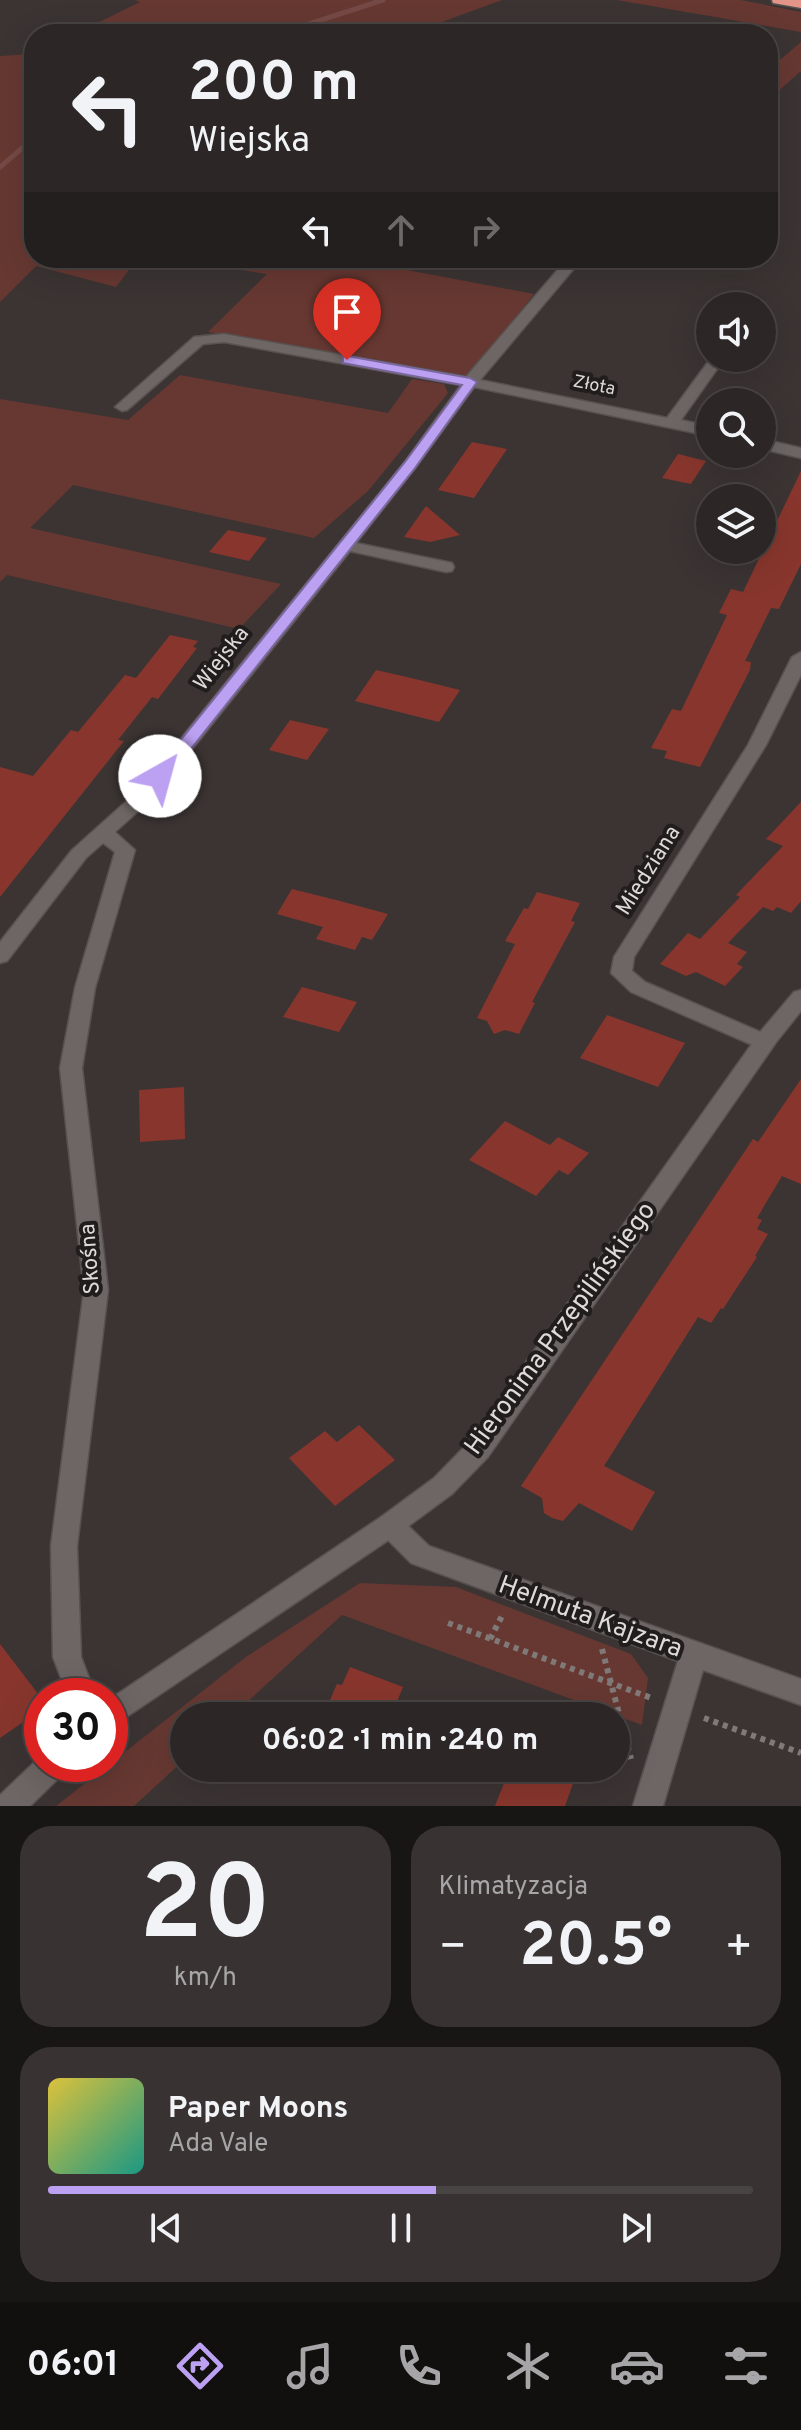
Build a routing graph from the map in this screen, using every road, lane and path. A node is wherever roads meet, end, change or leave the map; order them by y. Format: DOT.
graph roads {
  1 [pos="778,0"];
  2 [pos="801,4"];
  3 [pos="567,268"];
  4 [pos="708,372"];
  5 [pos="470,382"];
  6 [pos="122,407"];
  7 [pos="672,422"];
  8 [pos="696,428"];
  9 [pos="776,447"];
  10 [pos="801,453"];
  11 [pos="344,545"];
  12 [pos="446,567"];
  13 [pos="801,657"];
  14 [pos="105,834"];
  15 [pos="0,956"];
  16 [pos="801,997"];
  17 [pos="764,1042"];
  18 [pos="390,1525"];
  19 [pos="516,1618"];
  20 [pos="448,1623"];
  21 [pos="490,1639"];
  22 [pos="589,1644"];
  23 [pos="694,1655"];
  24 [pos="75,1678"];
  25 [pos="613,1683"];
  26 [pos="801,1692"];
  27 [pos="128,1703"];
  28 [pos="679,1709"];
  29 [pos="801,1753"];
  30 [pos="632,1762"];
  31 [pos="34,1782"];
  32 [pos="9,1806"];
  33 [pos="648,1806"];
  1 -- 2 [label="highway"];
  3 -- 5 [label="street, Wiejska"];
  4 -- 7 [label="street"];
  5 -- 6 [label="street"];
  5 -- 7 [label="street, Złota"];
  5 -- 11 [label="street, Wiejska"];
  7 -- 8 [label="street, Złota"];
  9 -- 10 [label="street"];
  11 -- 12 [label="street"];
  11 -- 14 [label="street, Wiejska"];
  13 -- 17 [label="street, Miedziana"];
  14 -- 15 [label="street, Wiejska"];
  14 -- 24 [label="street, Skośna"];
  16 -- 17 [label="street, Hieronima Przepilińskiego"];
  17 -- 18 [label="street, Hieronima Przepilińskiego"];
  18 -- 23 [label="street, Helmuta Kajzara"];
  18 -- 27 [label="street, Hieronima Przepilińskiego"];
  19 -- 21 [label="path"];
  20 -- 21 [label="path"];
  21 -- 25 [label="path"];
  22 -- 25 [label="path"];
  23 -- 26 [label="street, Helmuta Kajzara"];
  23 -- 28 [label="street"];
  25 -- 28 [label="path"];
  25 -- 30 [label="path"];
  28 -- 29 [label="path"];
  28 -- 33 [label="street"];
  31 -- 32 [label="street"];
}
